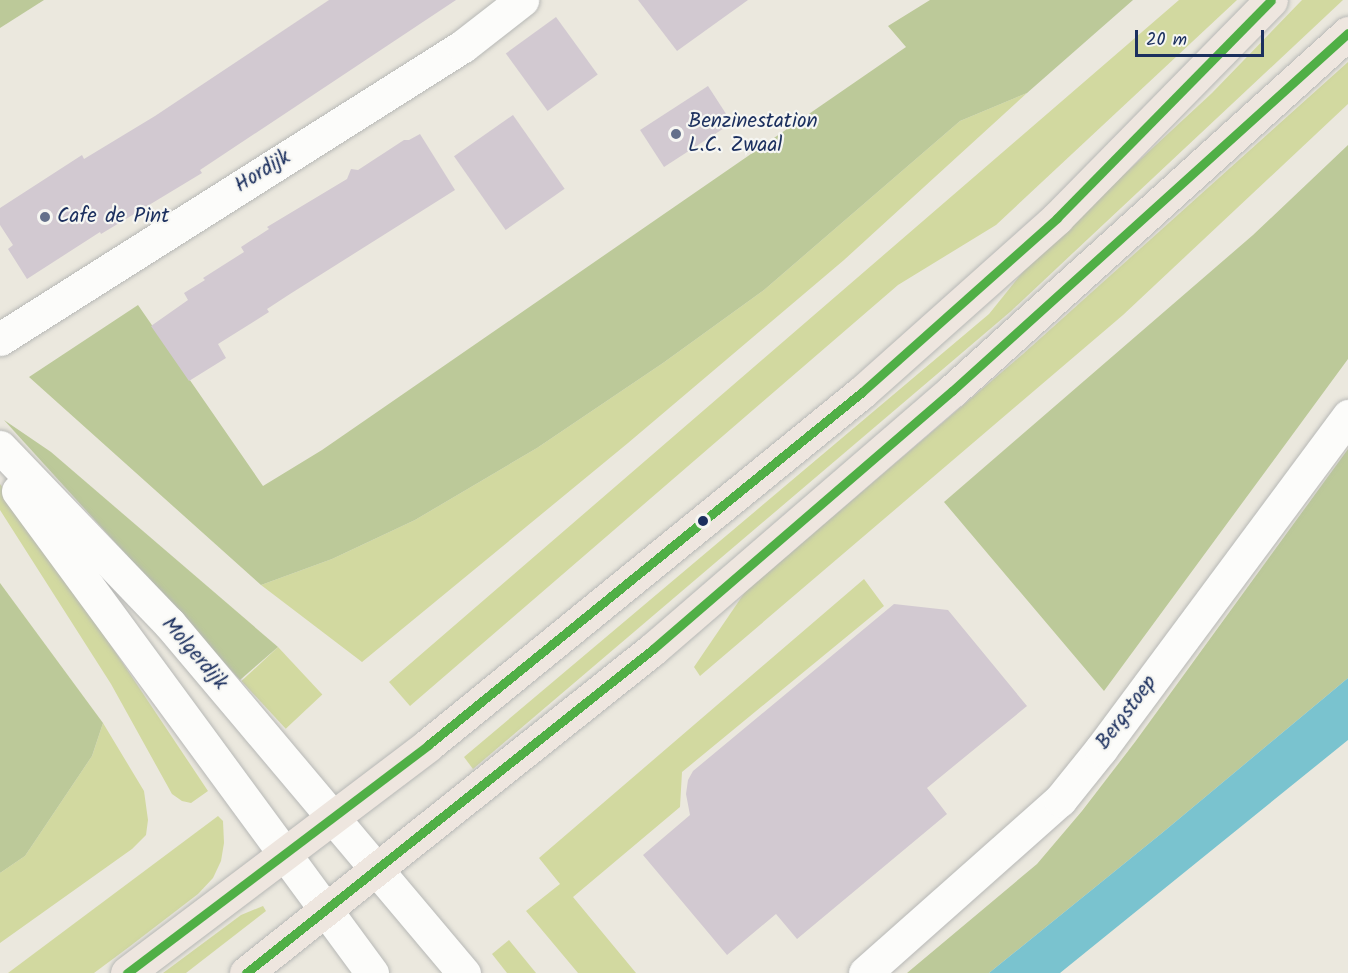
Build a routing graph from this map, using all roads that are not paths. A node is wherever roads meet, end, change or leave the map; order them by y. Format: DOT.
graph roads {
  1 [pos="522,0"];
  2 [pos="1271,0"];
  3 [pos="1348,33"];
  4 [pos="0,339"];
  5 [pos="1348,416"];
  6 [pos="0,447"];
  7 [pos="0,466"];
  8 [pos="333,818"];
  9 [pos="285,855"];
  10 [pos="377,870"];
  11 [pos="325,910"];
  12 [pos="128,973"];
  13 [pos="246,973"];
  14 [pos="372,973"];
  15 [pos="464,973"];
  16 [pos="865,973"];
  1 -- 4 [label="street, Hordijk"];
  2 -- 8 [label="main road"];
  3 -- 10 [label="main road"];
  5 -- 16 [label="street, Bergstoep"];
  6 -- 8 [label="street, Molgerdijk"];
  7 -- 9 [label="street, Molgerdijk"];
  8 -- 9 [label="main road"];
  8 -- 10 [label="street, Molgerdijk"];
  9 -- 11 [label="street, Molgerdijk"];
  9 -- 12 [label="main road"];
  10 -- 11 [label="main road"];
  10 -- 15 [label="street, Molgerdijk"];
  11 -- 13 [label="main road"];
  11 -- 14 [label="street, Molgerdijk"];
}
